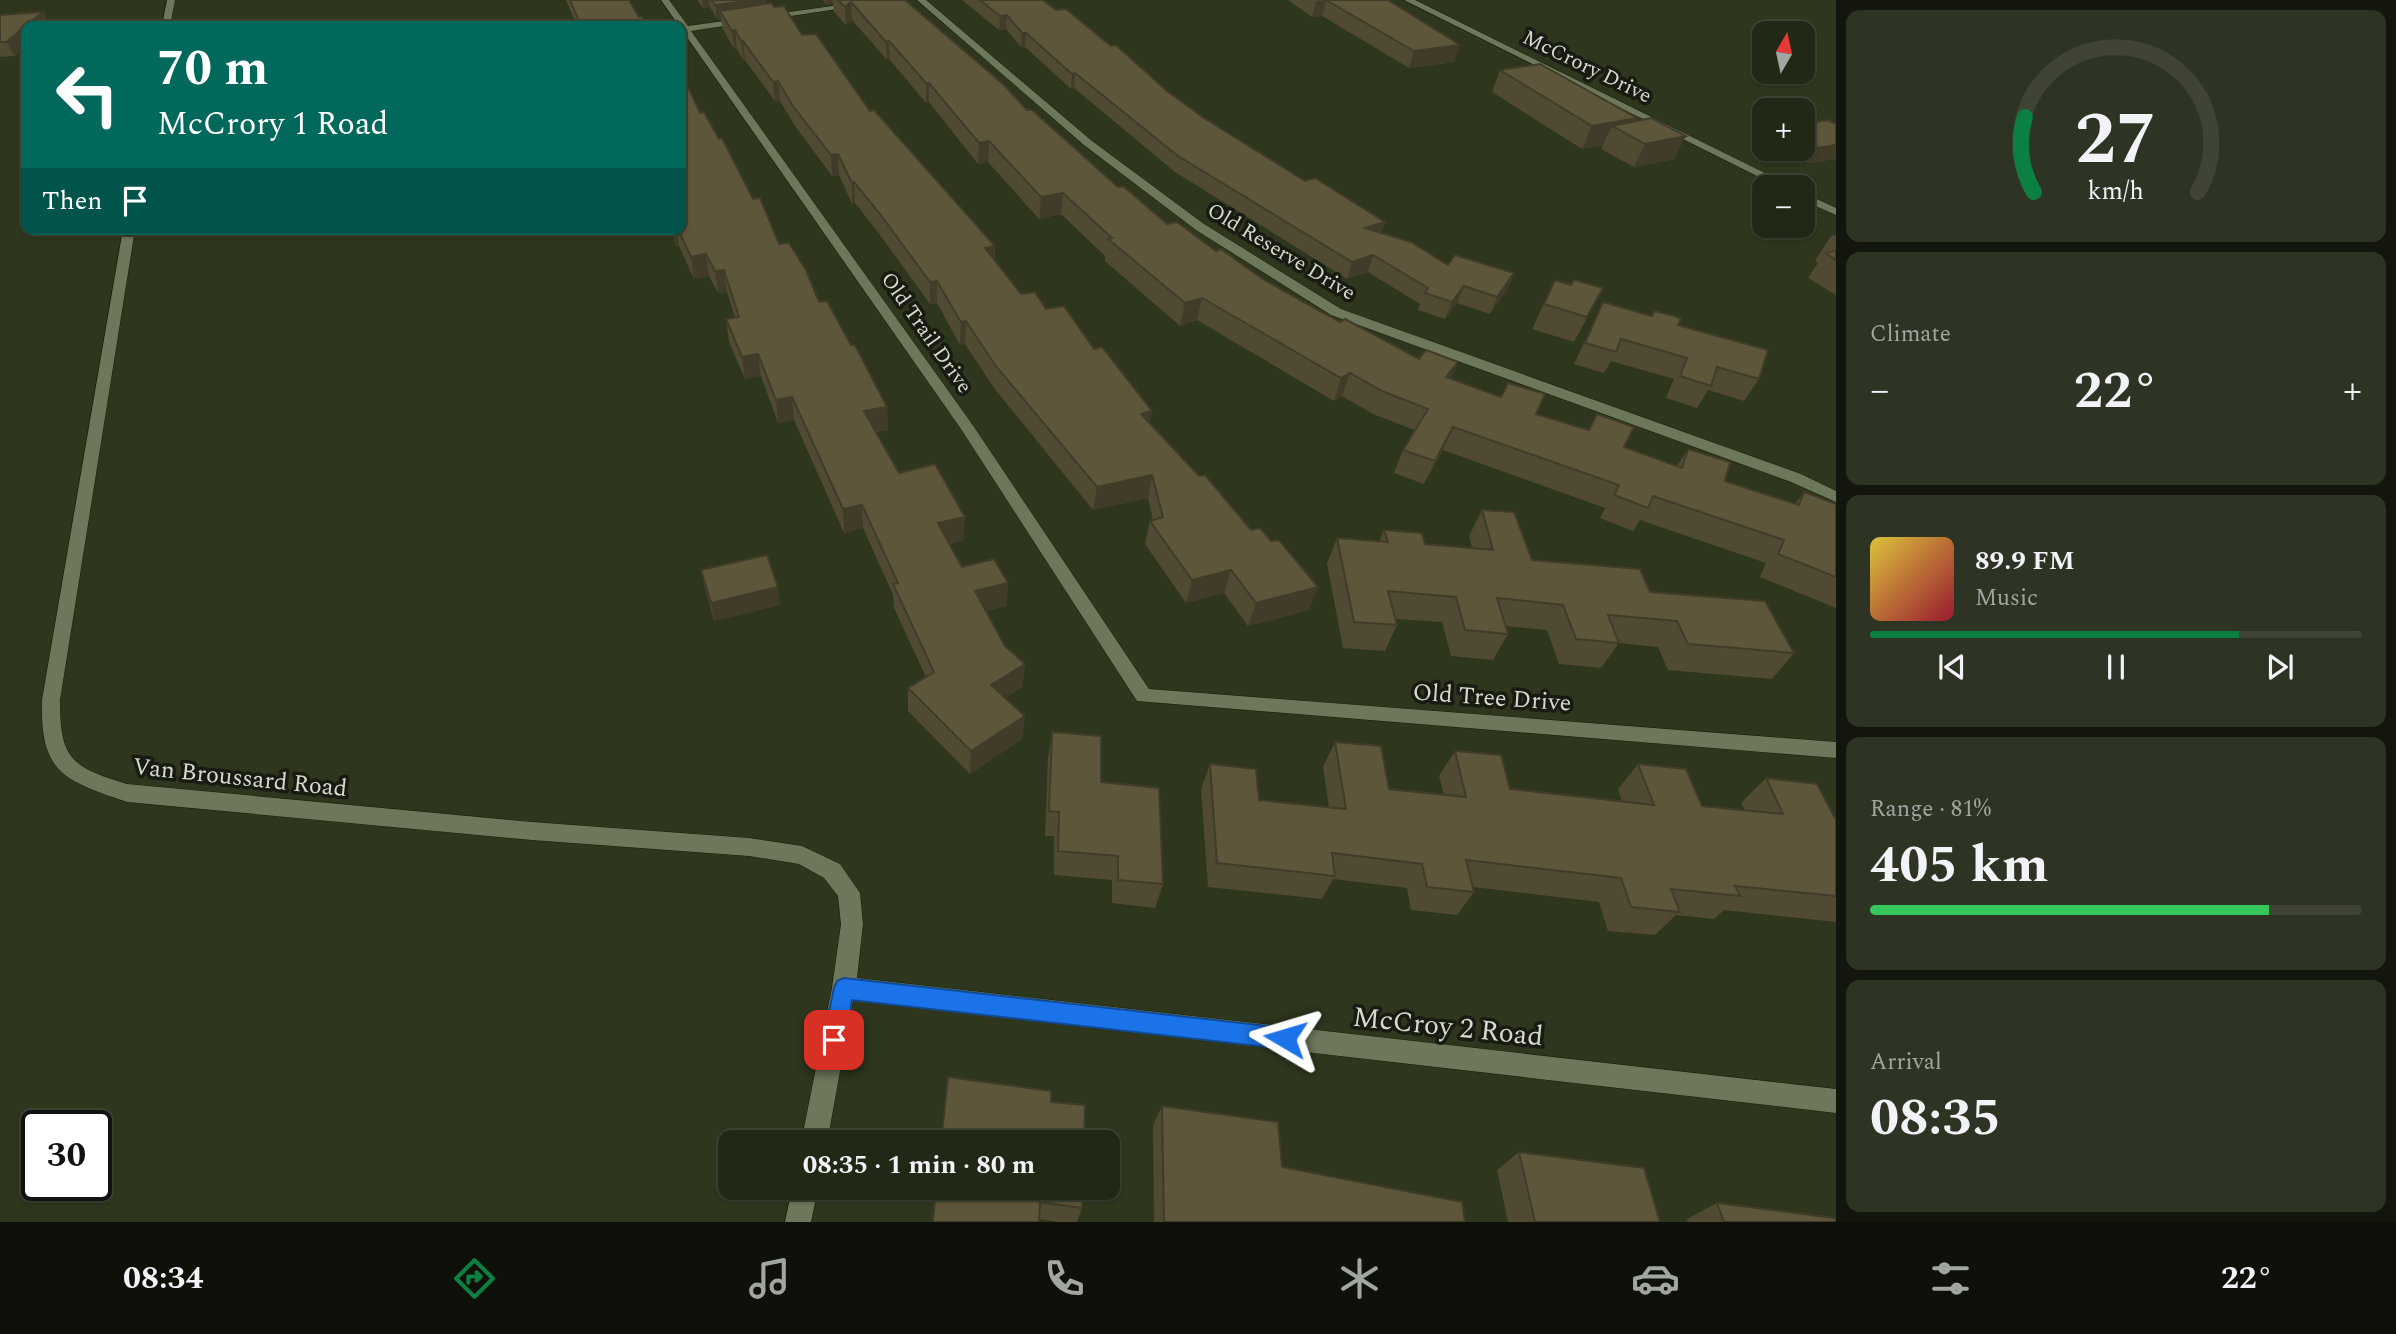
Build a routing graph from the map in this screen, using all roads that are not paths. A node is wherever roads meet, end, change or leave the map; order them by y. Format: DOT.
graph roads {
  1 [pos="171,0"];
  2 [pos="665,0"];
  3 [pos="894,0"];
  4 [pos="921,0"];
  5 [pos="1408,0"];
  6 [pos="167,21"];
  7 [pos="679,21"];
  8 [pos="686,29"];
  9 [pos="686,30"];
  10 [pos="1763,175"];
  11 [pos="1815,202"];
  12 [pos="1836,212"];
  13 [pos="128,235"];
  14 [pos="1836,496"];
  15 [pos="1144,696"];
  16 [pos="1836,750"];
  17 [pos="844,988"];
  18 [pos="1836,1101"];
  19 [pos="817,1130"];
  20 [pos="803,1200"];
  21 [pos="798,1222"];
  1 -- 6 [label="street"];
  2 -- 7 [label="street, Old Trail Drive"];
  3 -- 8 [label="street"];
  4 -- 14 [label="street, Old Reserve Drive"];
  5 -- 10 [label="street, McCrory Drive"];
  9 -- 15 [label="street, Old Trail Drive"];
  11 -- 12 [label="street"];
  13 -- 17 [label="street, Van Broussard Road"];
  15 -- 16 [label="street, Old Tree Drive"];
  17 -- 18 [label="street, McCroy 2 Road"];
  17 -- 19 [label="street, Van Broussard Road"];
  20 -- 21 [label="street"];
}
